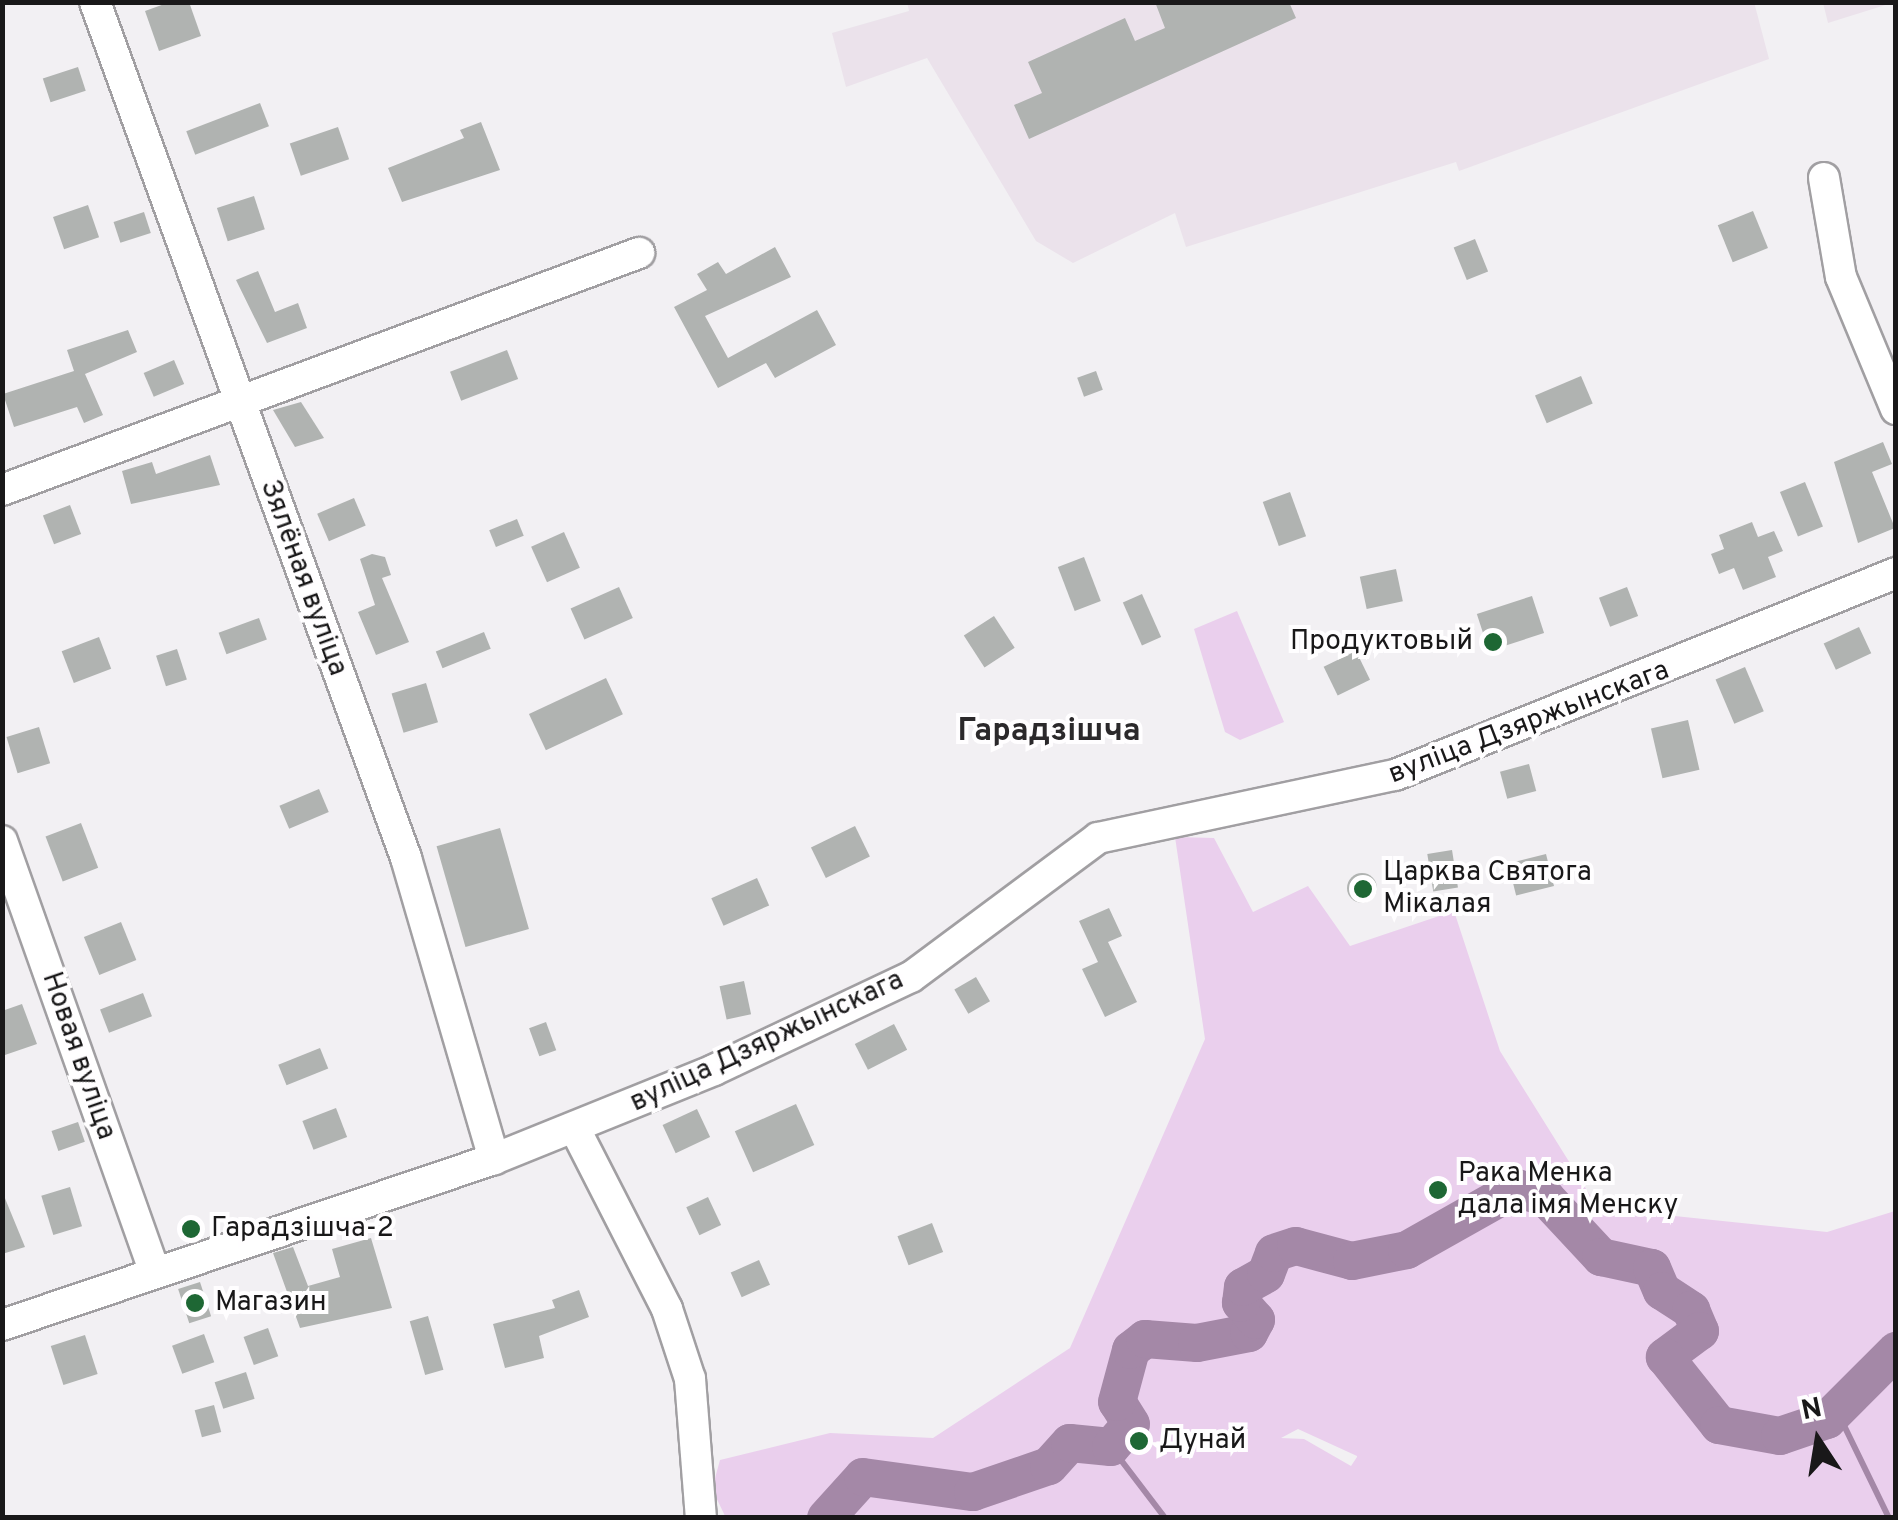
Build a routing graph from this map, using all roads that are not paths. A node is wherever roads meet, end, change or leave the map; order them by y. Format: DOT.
graph roads {
  1 [pos="95,2"];
  2 [pos="1824,178"];
  3 [pos="639,253"];
  4 [pos="238,402"];
  5 [pos="1896,409"];
  6 [pos="2,490"];
  7 [pos="1896,574"];
  8 [pos="2,840"];
  9 [pos="575,1129"];
  10 [pos="494,1159"];
  11 [pos="154,1271"];
  12 [pos="2,1325"];
  13 [pos="701,1518"];
  1 -- 4 [label="street, Зялёная вуліца"];
  2 -- 5 [label="street"];
  3 -- 4 [label="street"];
  4 -- 6 [label="street"];
  4 -- 10 [label="street, Зялёная вуліца"];
  7 -- 9 [label="street, вуліца Дзяржынскага"];
  8 -- 11 [label="street, Новая вуліца"];
  9 -- 10 [label="street, вуліца Дзяржынскага"];
  9 -- 13 [label="street"];
  10 -- 11 [label="street, вуліца Дзяржынскага"];
  11 -- 12 [label="street, вуліца Дзяржынскага"];
}
